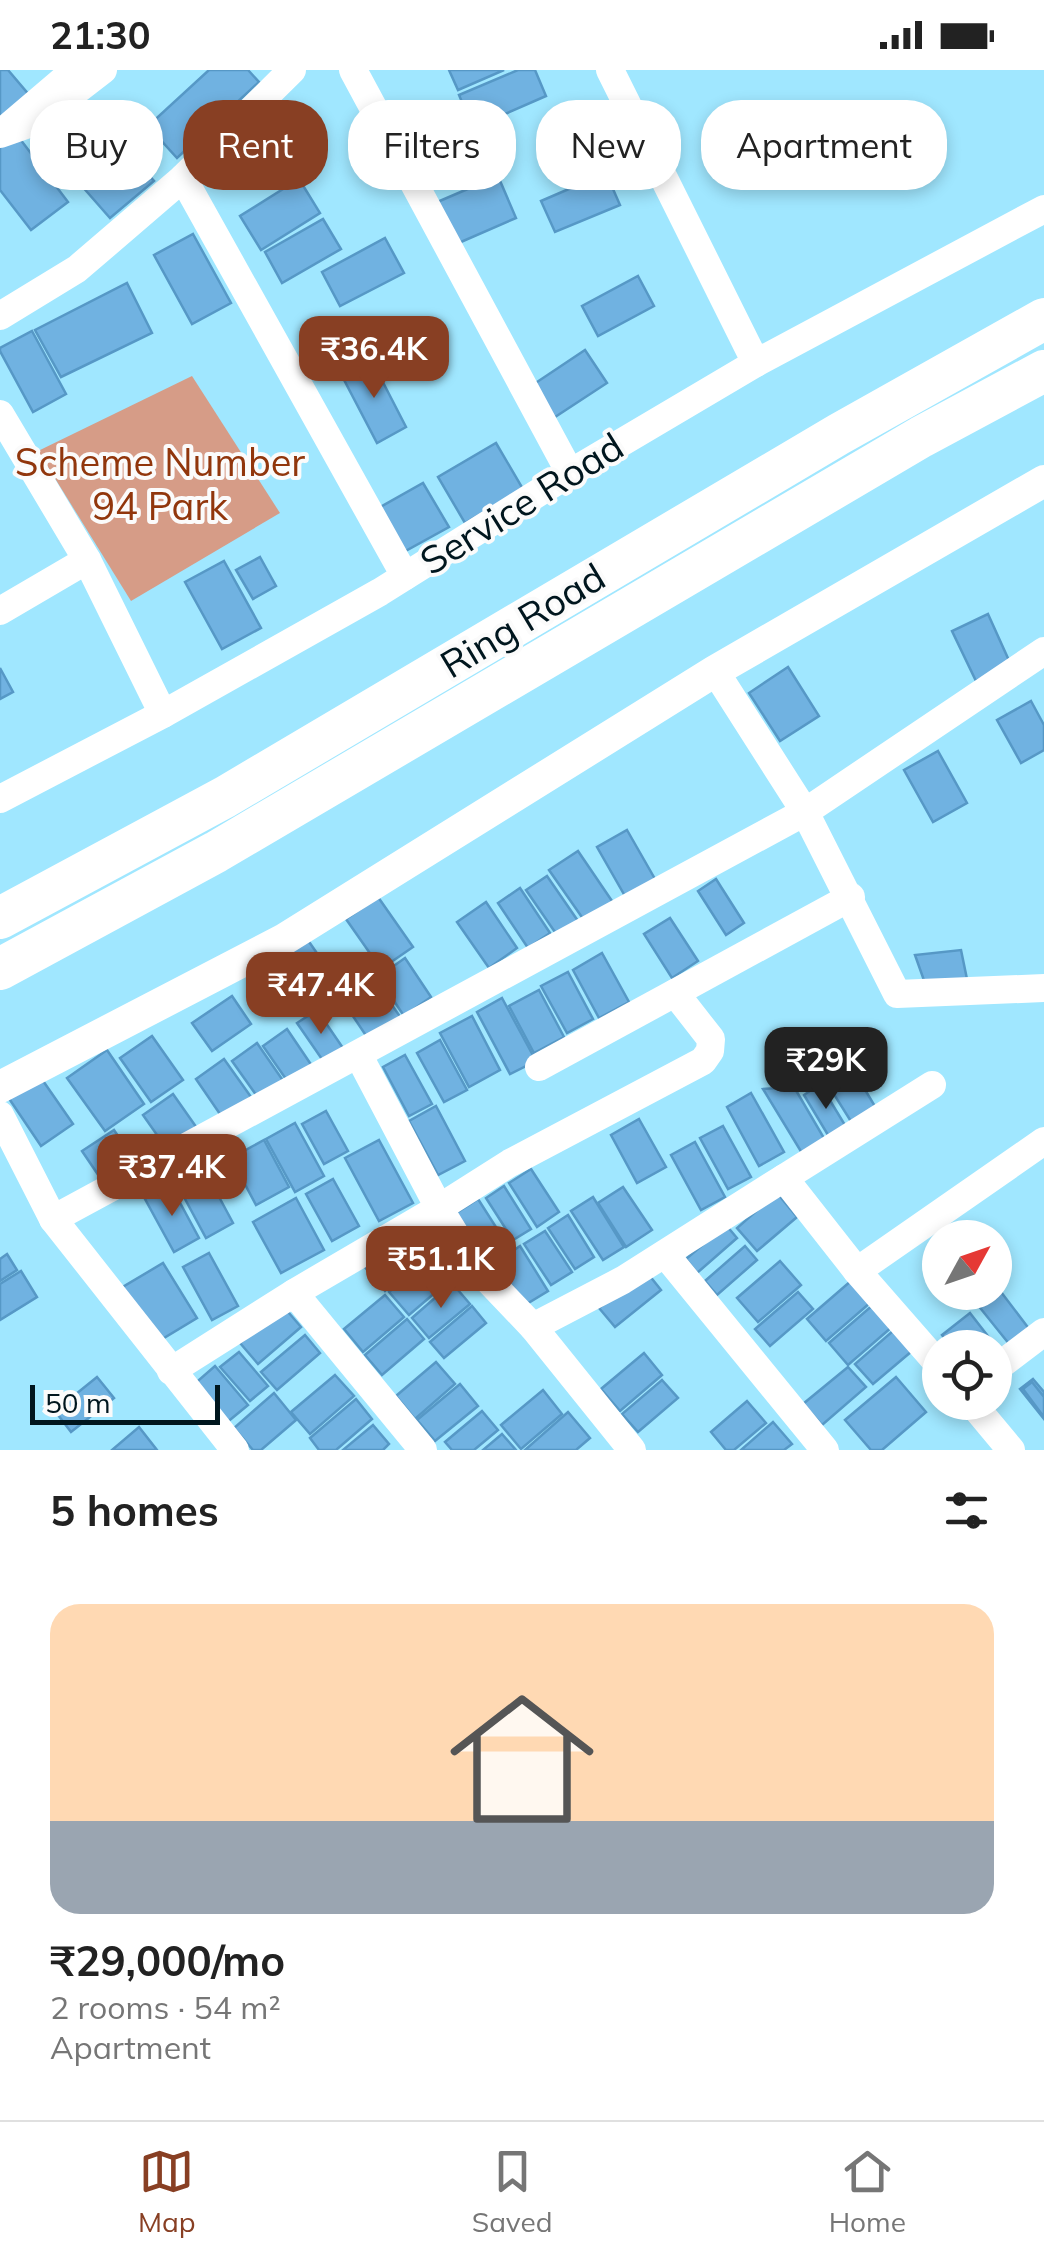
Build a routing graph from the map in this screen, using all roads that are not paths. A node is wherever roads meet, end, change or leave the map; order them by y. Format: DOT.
graph roads {
  1 [pos="75,70"];
  2 [pos="103,70"];
  3 [pos="292,70"];
  4 [pos="353,70"];
  5 [pos="610,70"];
  6 [pos="262,100"];
  7 [pos="0,134"];
  8 [pos="183,178"];
  9 [pos="190,190"];
  10 [pos="1044,209"];
  11 [pos="0,316"];
  12 [pos="1044,320"];
  13 [pos="756,363"];
  14 [pos="1044,371"];
  15 [pos="0,414"];
  16 [pos="570,473"];
  17 [pos="1044,481"];
  18 [pos="87,560"];
  19 [pos="405,576"];
  20 [pos="0,611"];
  21 [pos="1044,652"];
  22 [pos="715,671"];
  23 [pos="163,714"];
  24 [pos="0,799"];
  25 [pos="806,812"];
  26 [pos="851,897"];
  27 [pos="0,918"];
  28 [pos="0,969"];
  29 [pos="1044,988"];
  30 [pos="674,993"];
  31 [pos="359,1056"];
  32 [pos="539,1067"];
  33 [pos="932,1085"];
  34 [pos="0,1087"];
  35 [pos="0,1115"];
  36 [pos="1044,1141"];
  37 [pos="784,1178"];
  38 [pos="439,1208"];
  39 [pos="54,1219"];
  40 [pos="665,1254"];
  41 [pos="857,1271"];
  42 [pos="294,1293"];
  43 [pos="533,1326"];
  44 [pos="1044,1332"];
  45 [pos="922,1345"];
  46 [pos="1012,1356"];
  47 [pos="171,1371"];
  48 [pos="986,1420"];
  49 [pos="235,1450"];
  50 [pos="423,1450"];
  51 [pos="632,1450"];
  52 [pos="825,1450"];
  53 [pos="1011,1450"];
  1 -- 7 [label="street"];
  2 -- 7 [label="street"];
  3 -- 6 [label="street"];
  4 -- 16 [label="street"];
  5 -- 13 [label="street"];
  8 -- 11 [label="street"];
  9 -- 19 [label="street"];
  10 -- 13 [label="street, Service Road"];
  12 -- 27 [label="main road, Ring Road"];
  13 -- 16 [label="street, Service Road"];
  14 -- 28 [label="main road, Ring Road"];
  15 -- 18 [label="street"];
  16 -- 19 [label="street, Service Road"];
  17 -- 22 [label="street"];
  18 -- 20 [label="street"];
  18 -- 23 [label="street"];
  19 -- 23 [label="street, Service Road"];
  21 -- 25 [label="street"];
  22 -- 25 [label="street"];
  22 -- 34 [label="street"];
  23 -- 24 [label="street, Service Road"];
  25 -- 26 [label="street"];
  25 -- 31 [label="street"];
  26 -- 29 [label="street"];
  26 -- 30 [label="street"];
  30 -- 32 [label="street"];
  30 -- 38 [label="street"];
  31 -- 38 [label="street"];
  31 -- 39 [label="street"];
  33 -- 37 [label="street"];
  35 -- 39 [label="street"];
  36 -- 41 [label="street"];
  37 -- 40 [label="street"];
  37 -- 41 [label="street"];
  38 -- 42 [label="street"];
  38 -- 43 [label="street"];
  39 -- 47 [label="street"];
  40 -- 43 [label="street"];
  40 -- 52 [label="street"];
  41 -- 45 [label="street"];
  42 -- 47 [label="street"];
  42 -- 50 [label="street"];
  43 -- 51 [label="street"];
  44 -- 46 [label="street"];
  47 -- 49 [label="street"];
  48 -- 53 [label="street"];
}
